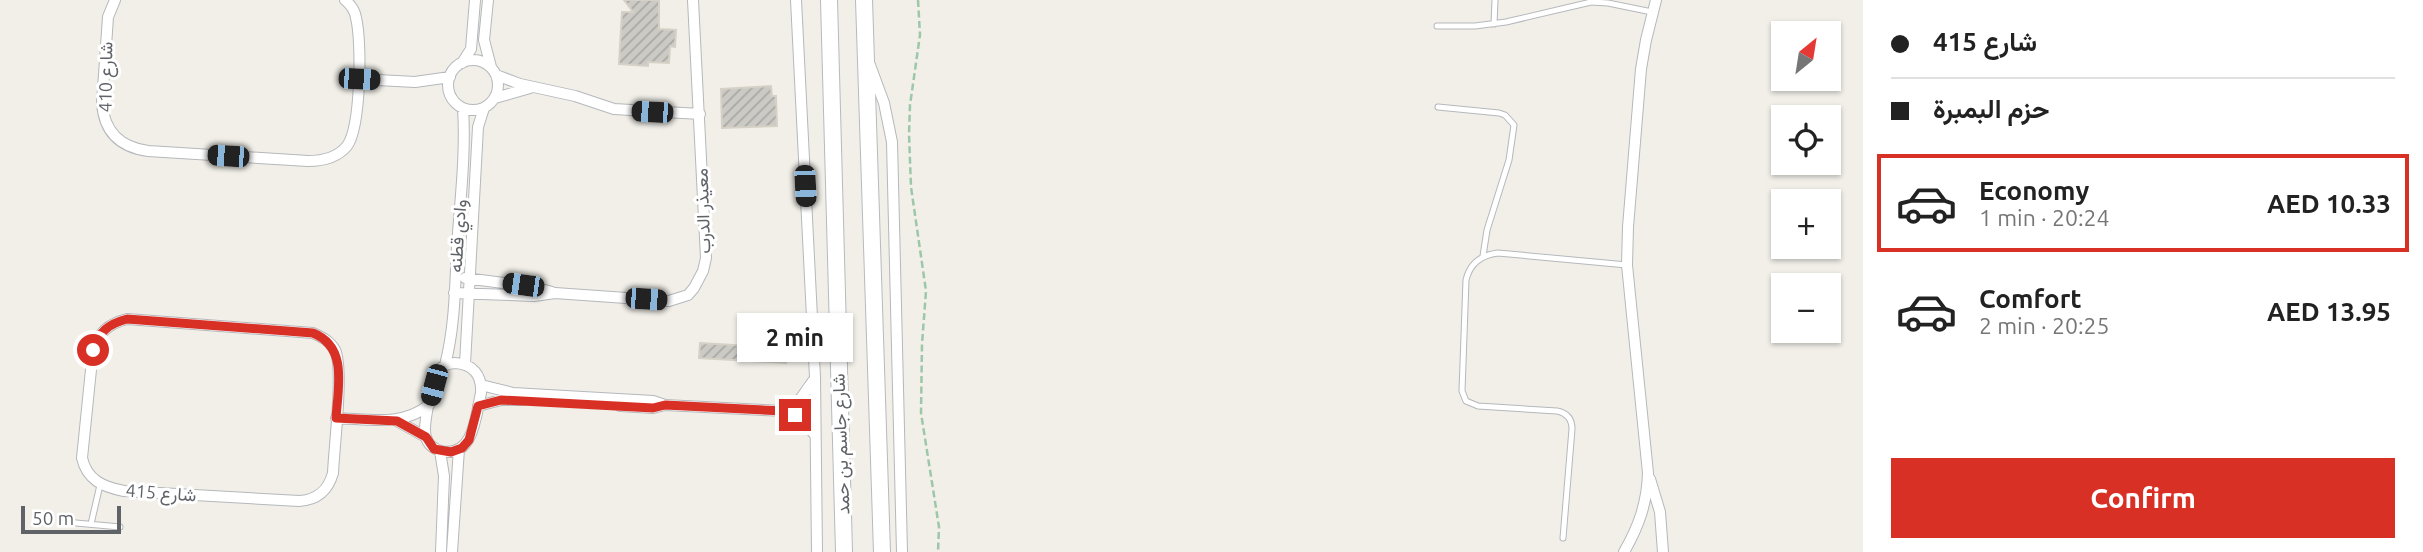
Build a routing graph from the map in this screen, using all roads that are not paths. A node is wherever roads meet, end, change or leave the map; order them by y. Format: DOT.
graph roads {
  1 [pos="115,0"];
  2 [pos="345,0"];
  3 [pos="475,0"];
  4 [pos="488,0"];
  5 [pos="693,0"];
  6 [pos="796,0"];
  7 [pos="829,0"];
  8 [pos="864,0"];
  9 [pos="1495,0"];
  10 [pos="1582,2"];
  11 [pos="1654,6"];
  12 [pos="1494,24"];
  13 [pos="1437,26"];
  14 [pos="867,57"];
  15 [pos="462,63"];
  16 [pos="494,71"];
  17 [pos="450,77"];
  18 [pos="359,79"];
  19 [pos="415,82"];
  20 [pos="532,87"];
  21 [pos="450,93"];
  22 [pos="495,98"];
  23 [pos="1438,107"];
  24 [pos="463,108"];
  25 [pos="484,108"];
  26 [pos="699,114"];
  27 [pos="1483,256"];
  28 [pos="1627,265"];
  29 [pos="455,278"];
  30 [pos="470,279"];
  31 [pos="454,293"];
  32 [pos="555,293"];
  33 [pos="469,294"];
  34 [pos="465,364"];
  35 [pos="445,365"];
  36 [pos="815,377"];
  37 [pos="481,385"];
  38 [pos="532,397"];
  39 [pos="429,405"];
  40 [pos="478,406"];
  41 [pos="784,411"];
  42 [pos="336,418"];
  43 [pos="397,421"];
  44 [pos="815,435"];
  45 [pos="426,437"];
  46 [pos="459,449"];
  47 [pos="440,451"];
  48 [pos="1648,473"];
  49 [pos="100,485"];
  50 [pos="65,522"];
  51 [pos="91,524"];
  52 [pos="120,527"];
  53 [pos="1563,538"];
  54 [pos="441,552"];
  55 [pos="452,552"];
  56 [pos="817,552"];
  57 [pos="844,552"];
  58 [pos="882,552"];
  59 [pos="902,552"];
  60 [pos="1624,552"];
  61 [pos="1663,552"];
  1 -- 18 [label="street, شارع 410"];
  2 -- 18 [label="street, شارع 410"];
  3 -- 15 [label="street"];
  4 -- 16 [label="street"];
  5 -- 26 [label="street, معيذر الدرب"];
  6 -- 36 [label="street, شارع جاسم بن حمد"];
  7 -- 57 [label="main road, شارع جاسم بن حمد"];
  8 -- 14 [label="main road"];
  9 -- 12 [label="lane"];
  10 -- 11 [label="lane"];
  10 -- 12 [label="lane"];
  11 -- 28 [label="street"];
  12 -- 13 [label="lane"];
  14 -- 58 [label="main road"];
  14 -- 59 [label="street"];
  15 -- 16 [label="street"];
  15 -- 17 [label="street"];
  16 -- 20 [label="street"];
  16 -- 22 [label="street"];
  17 -- 19 [label="street"];
  17 -- 21 [label="street"];
  18 -- 19 [label="street"];
  19 -- 21 [label="street"];
  20 -- 22 [label="street"];
  20 -- 26 [label="street"];
  21 -- 24 [label="street"];
  22 -- 25 [label="street"];
  23 -- 27 [label="lane"];
  24 -- 25 [label="street"];
  24 -- 29 [label="street, وادي قطنه"];
  25 -- 30 [label="street, وادي قطنه"];
  26 -- 32 [label="street, معيذر الدرب"];
  27 -- 28 [label="lane"];
  27 -- 53 [label="lane"];
  28 -- 48 [label="street"];
  29 -- 30 [label="street, معيذر الدرب"];
  29 -- 31 [label="street, وادي قطنه"];
  30 -- 32 [label="street, معيذر الدرب"];
  30 -- 33 [label="street, وادي قطنه"];
  31 -- 33 [label="street, معيذر الدرب"];
  31 -- 35 [label="street, وادي قطنه"];
  32 -- 33 [label="street, معيذر الدرب"];
  33 -- 34 [label="street, وادي قطنه"];
  34 -- 35 [label="street"];
  34 -- 37 [label="street"];
  35 -- 39 [label="street, وادي قطنه"];
  36 -- 41 [label="street"];
  36 -- 44 [label="street, شارع جاسم بن حمد"];
  37 -- 38 [label="street"];
  37 -- 40 [label="street"];
  38 -- 40 [label="street"];
  38 -- 41 [label="street"];
  39 -- 43 [label="street"];
  39 -- 45 [label="street, وادي قطنه"];
  40 -- 46 [label="street"];
  41 -- 44 [label="street"];
  42 -- 43 [label="street"];
  42 -- 49 [label="street, شارع 415"];
  42 -- 49 [label="street, شارع 415"];
  43 -- 45 [label="street"];
  44 -- 56 [label="street, شارع جاسم بن حمد"];
  45 -- 47 [label="street"];
  46 -- 47 [label="street"];
  46 -- 55 [label="street"];
  47 -- 54 [label="street"];
  48 -- 60 [label="street"];
  48 -- 61 [label="street"];
  49 -- 51 [label="lane"];
  50 -- 51 [label="lane"];
  51 -- 52 [label="lane"];
}
